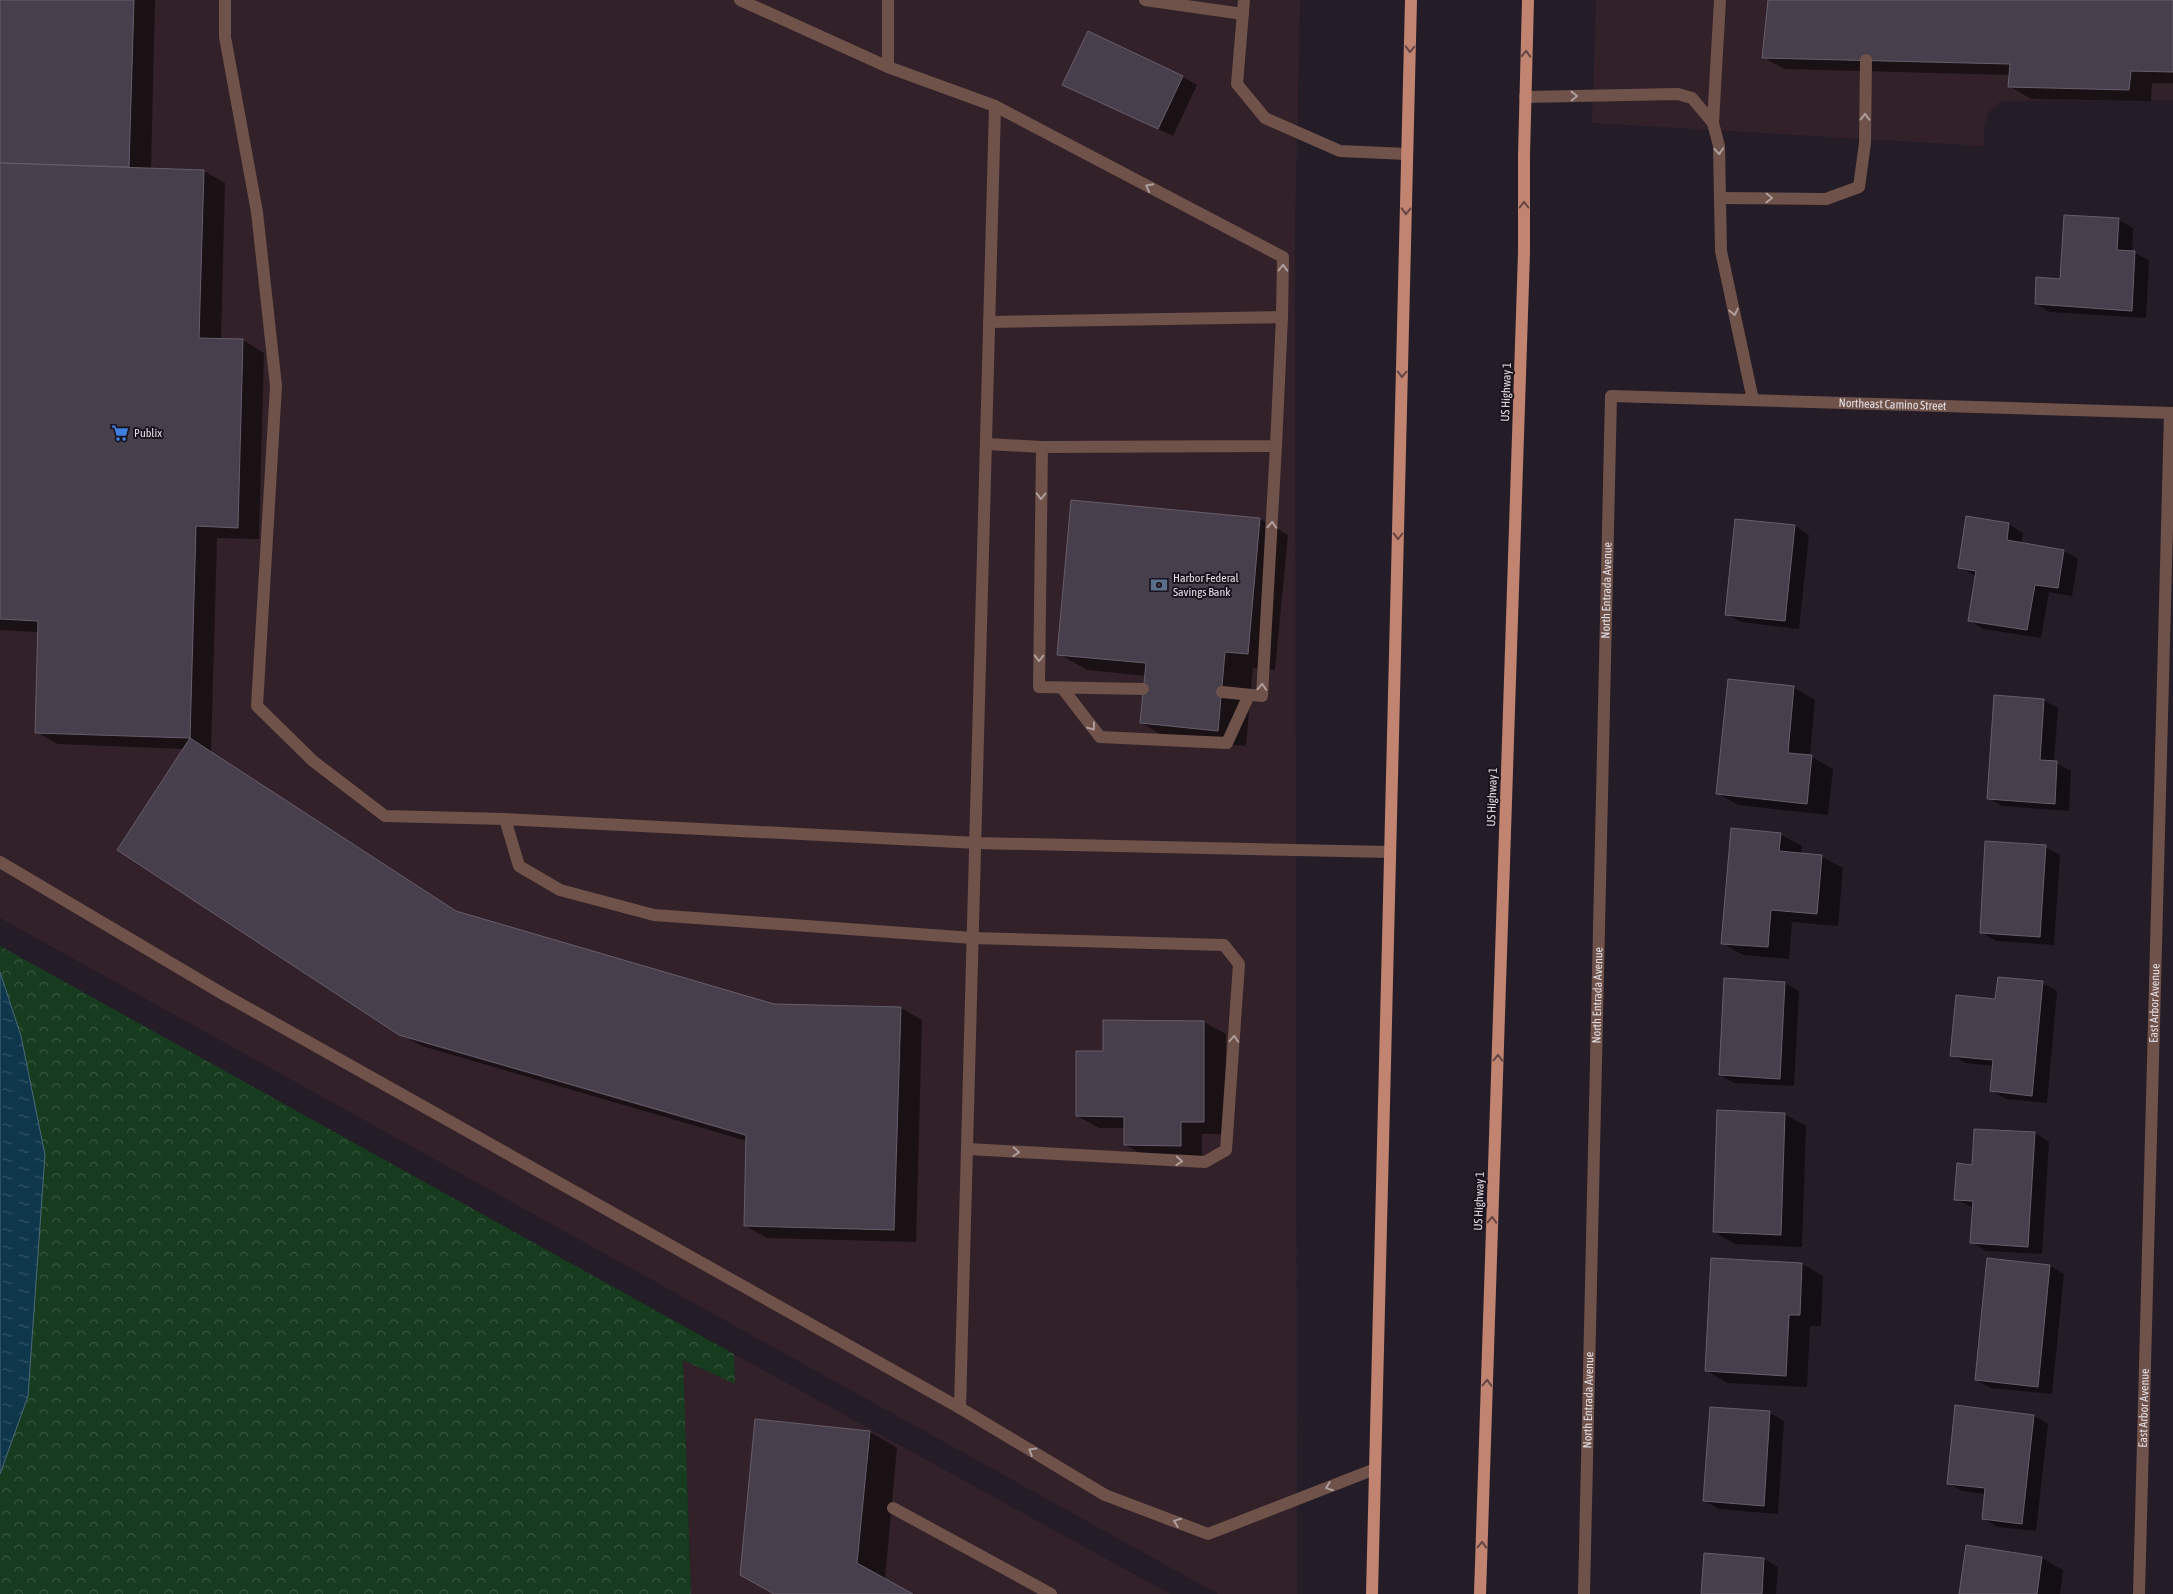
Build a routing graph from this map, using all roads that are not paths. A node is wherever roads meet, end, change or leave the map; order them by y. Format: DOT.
graph roads {
  1 [pos="225,0"];
  2 [pos="740,0"];
  3 [pos="888,0"];
  4 [pos="1145,0"];
  5 [pos="1244,0"];
  6 [pos="1411,0"];
  7 [pos="1528,0"];
  8 [pos="1720,0"];
  9 [pos="1243,14"];
  10 [pos="1866,60"];
  11 [pos="888,67"];
  12 [pos="1525,97"];
  13 [pos="995,106"];
  14 [pos="1713,123"];
  15 [pos="1407,154"];
  16 [pos="1720,198"];
  17 [pos="1282,317"];
  18 [pos="989,322"];
  19 [pos="1611,396"];
  20 [pos="1753,400"];
  21 [pos="2172,413"];
  22 [pos="986,444"];
  23 [pos="1276,446"];
  24 [pos="1042,447"];
  25 [pos="1063,688"];
  26 [pos="1143,689"];
  27 [pos="1222,692"];
  28 [pos="1249,695"];
  29 [pos="505,819"];
  30 [pos="976,843"];
  31 [pos="1390,852"];
  32 [pos="0,862"];
  33 [pos="974,938"];
  34 [pos="968,1149"];
  35 [pos="960,1408"];
  36 [pos="1374,1470"];
  37 [pos="893,1508"];
  38 [pos="1051,1594"];
  39 [pos="1372,1594"];
  40 [pos="1480,1594"];
  41 [pos="1584,1594"];
  42 [pos="2139,1594"];
  1 -- 29 [label="street"];
  2 -- 11 [label="street"];
  3 -- 11 [label="street"];
  4 -- 9 [label="street"];
  5 -- 9 [label="street"];
  6 -- 15 [label="main road, one-way"];
  12 -- 7 [label="main road, US Highway 1, one-way"];
  8 -- 14 [label="street"];
  9 -- 15 [label="street"];
  16 -- 10 [label="street, one-way"];
  11 -- 13 [label="street"];
  12 -- 14 [label="street, one-way"];
  40 -- 12 [label="main road, US Highway 1, one-way"];
  17 -- 13 [label="street, one-way"];
  13 -- 18 [label="street"];
  14 -- 16 [label="street, one-way"];
  15 -- 31 [label="main road, one-way"];
  16 -- 20 [label="street, one-way"];
  17 -- 18 [label="street"];
  17 -- 23 [label="street"];
  18 -- 22 [label="street"];
  19 -- 20 [label="street, Northeast Camino Street"];
  19 -- 41 [label="street, North Entrada Avenue"];
  20 -- 21 [label="street, Northeast Camino Street"];
  21 -- 42 [label="street, East Arbor Avenue"];
  22 -- 24 [label="street"];
  22 -- 30 [label="street"];
  23 -- 24 [label="street"];
  28 -- 23 [label="street, one-way"];
  24 -- 25 [label="street, one-way"];
  25 -- 26 [label="street"];
  25 -- 28 [label="street, one-way"];
  27 -- 28 [label="street"];
  29 -- 30 [label="street"];
  29 -- 33 [label="street"];
  30 -- 31 [label="street"];
  30 -- 33 [label="street"];
  31 -- 36 [label="main road"];
  32 -- 35 [label="street"];
  33 -- 34 [label="street"];
  34 -- 33 [label="street, one-way"];
  34 -- 35 [label="street"];
  36 -- 35 [label="street, one-way"];
  36 -- 39 [label="main road"];
  37 -- 38 [label="street"];
}
